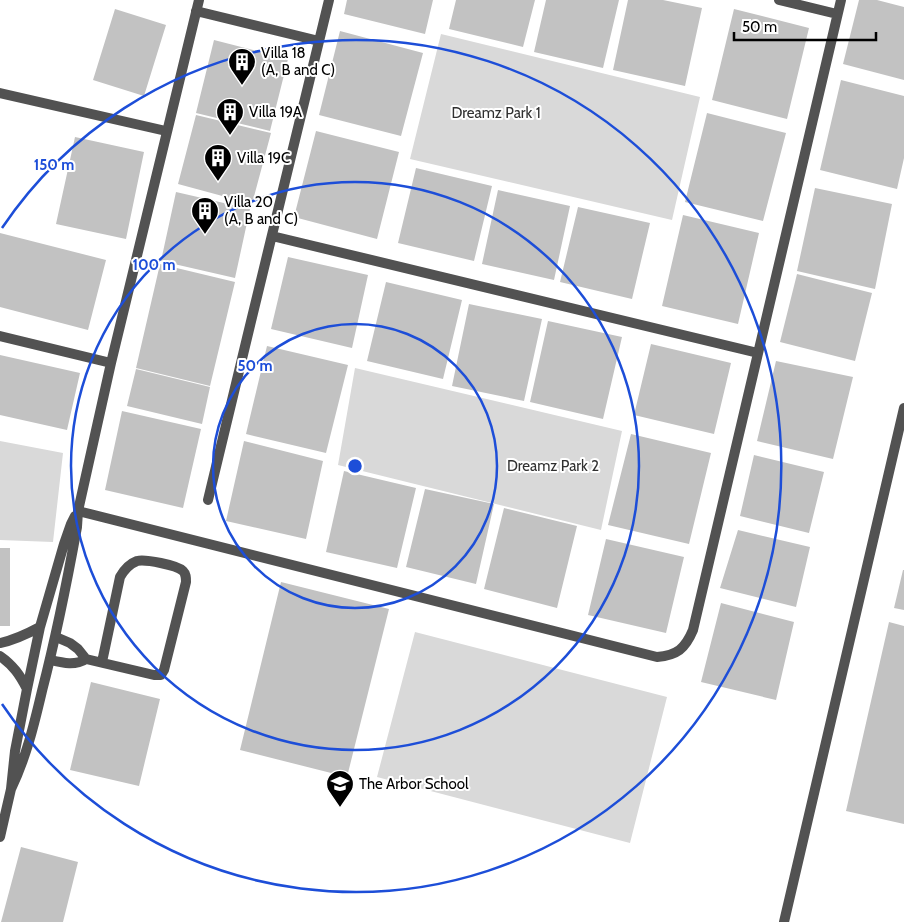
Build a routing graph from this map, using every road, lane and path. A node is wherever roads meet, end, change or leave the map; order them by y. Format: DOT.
graph roads {
  1 [pos="199,0"];
  2 [pos="329,0"];
  3 [pos="779,0"];
  4 [pos="841,0"];
  5 [pos="196,11"];
  6 [pos="837,14"];
  7 [pos="319,41"];
  8 [pos="0,92"];
  9 [pos="166,131"];
  10 [pos="272,236"];
  11 [pos="0,336"];
  12 [pos="758,353"];
  13 [pos="111,363"];
  14 [pos="904,408"];
  15 [pos="208,500"];
  16 [pos="78,511"];
  17 [pos="40,626"];
  18 [pos="56,637"];
  19 [pos="0,643"];
  20 [pos="0,656"];
  21 [pos="86,659"];
  22 [pos="50,660"];
  23 [pos="102,662"];
  24 [pos="27,689"];
  25 [pos="11,789"];
  26 [pos="0,837"];
  27 [pos="784,922"];
  1 -- 5 [label="street"];
  2 -- 7 [label="street"];
  3 -- 6 [label="street"];
  4 -- 6 [label="street"];
  5 -- 7 [label="street"];
  5 -- 9 [label="street"];
  6 -- 12 [label="street"];
  7 -- 10 [label="street"];
  8 -- 9 [label="street"];
  9 -- 13 [label="street"];
  10 -- 12 [label="street"];
  10 -- 15 [label="street"];
  11 -- 13 [label="street"];
  12 -- 16 [label="street"];
  13 -- 16 [label="street"];
  14 -- 27 [label="street"];
  16 -- 17 [label="street"];
  16 -- 18 [label="street"];
  17 -- 19 [label="street"];
  17 -- 24 [label="street"];
  18 -- 21 [label="street"];
  18 -- 22 [label="street"];
  20 -- 24 [label="street"];
  21 -- 22 [label="street"];
  21 -- 23 [label="street"];
  22 -- 25 [label="street"];
  23 -- 23 [label="street"];
  24 -- 25 [label="street"];
  25 -- 26 [label="street"];
}
